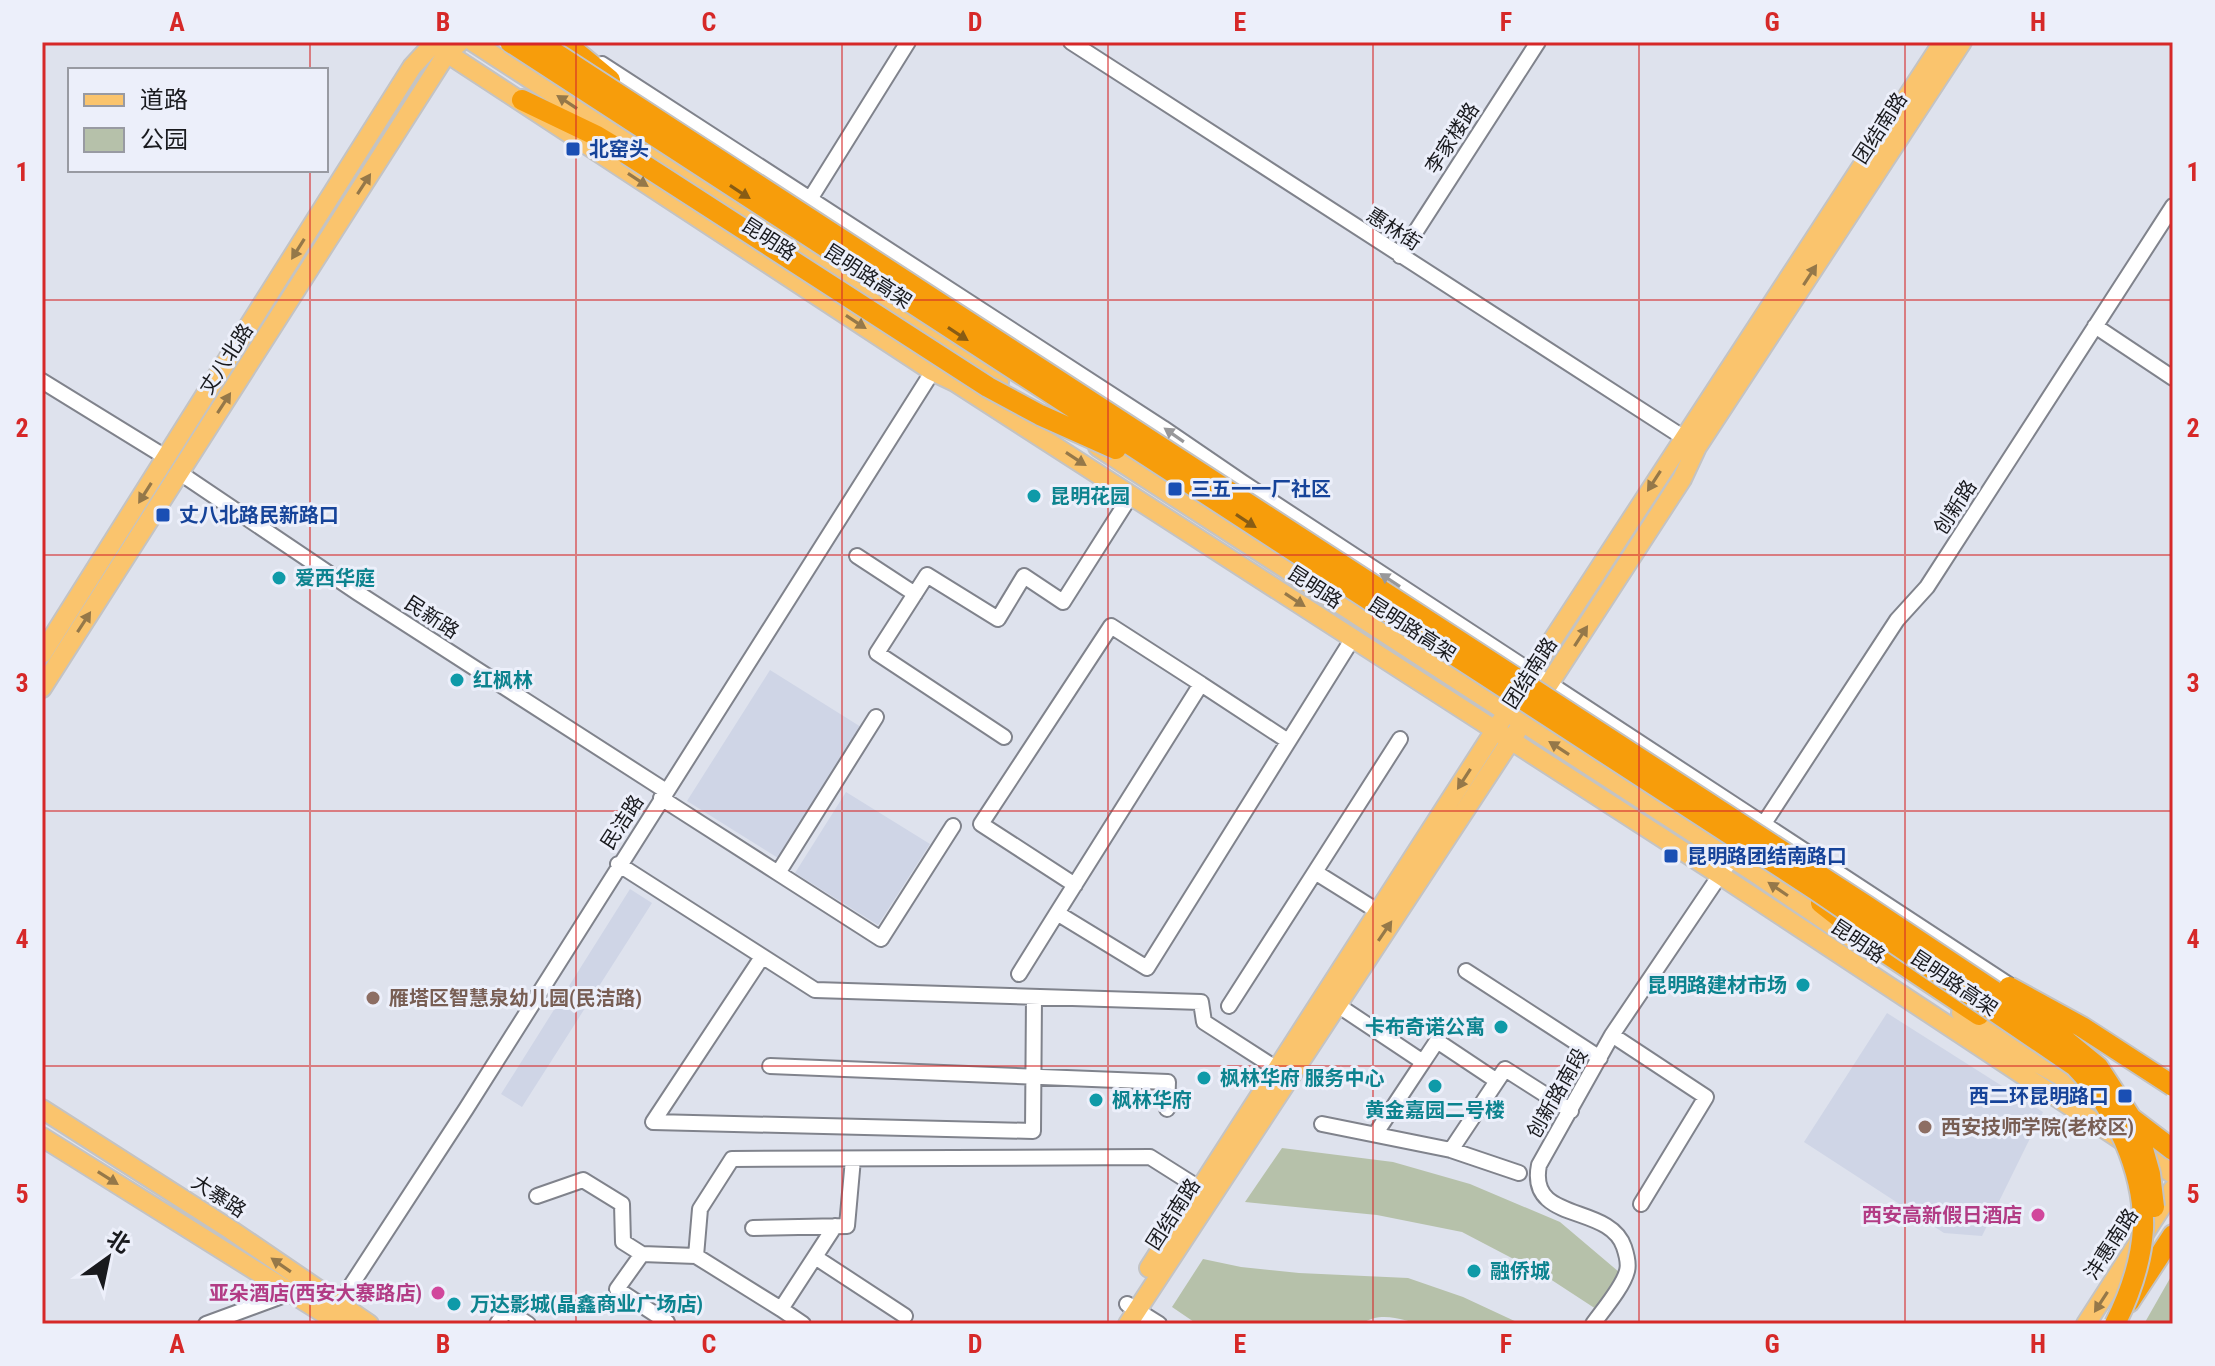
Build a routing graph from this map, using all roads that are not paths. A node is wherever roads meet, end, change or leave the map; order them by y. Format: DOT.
graph roads {
  1 [pos="473,42"];
  2 [pos="510,42"];
  3 [pos="538,42"];
  4 [pos="908,42"];
  5 [pos="1071,42"];
  6 [pos="1538,42"];
  7 [pos="1943,42"];
  8 [pos="1962,42"];
  9 [pos="566,44"];
  10 [pos="441,45"];
  11 [pos="522,100"];
  12 [pos="811,197"];
  13 [pos="2173,206"];
  14 [pos="783,242"];
  15 [pos="1400,256"];
  16 [pos="2095,326"];
  17 [pos="947,348"];
  18 [pos="932,371"];
  19 [pos="2173,378"];
  20 [pos="42,381"];
  21 [pos="1152,440"];
  22 [pos="1691,443"];
  23 [pos="167,458"];
  24 [pos="180,473"];
  25 [pos="1176,476"];
  26 [pos="1131,495"];
  27 [pos="857,556"];
  28 [pos="915,594"];
  29 [pos="1353,638"];
  30 [pos="42,654"];
  31 [pos="1531,672"];
  32 [pos="1201,684"];
  33 [pos="1549,684"];
  34 [pos="42,688"];
  35 [pos="1505,713"];
  36 [pos="876,717"];
  37 [pos="1522,724"];
  38 [pos="1504,736"];
  39 [pos="1004,737"];
  40 [pos="1400,739"];
  41 [pos="1288,741"];
  42 [pos="663,795"];
  43 [pos="953,826"];
  44 [pos="1765,826"];
  45 [pos="1766,857"];
  46 [pos="1732,858"];
  47 [pos="618,864"];
  48 [pos="1315,872"];
  49 [pos="778,873"];
  50 [pos="1720,875"];
  51 [pos="1075,885"];
  52 [pos="1865,905"];
  53 [pos="1379,912"];
  54 [pos="1057,913"];
  55 [pos="762,957"];
  56 [pos="1466,971"];
  57 [pos="1019,974"];
  58 [pos="1034,997"];
  59 [pos="1336,1004"];
  60 [pos="1229,1006"];
  61 [pos="2054,1014"];
  62 [pos="1612,1035"];
  63 [pos="1600,1058"];
  64 [pos="2028,1058"];
  65 [pos="1423,1062"];
  66 [pos="770,1066"];
  67 [pos="1277,1069"];
  68 [pos="1034,1078"];
  69 [pos="1497,1081"];
  70 [pos="2171,1085"];
  71 [pos="42,1109"];
  72 [pos="1167,1109"];
  73 [pos="1571,1111"];
  74 [pos="1322,1124"];
  75 [pos="1376,1133"];
  76 [pos="42,1137"];
  77 [pos="2173,1142"];
  78 [pos="1451,1150"];
  79 [pos="2173,1150"];
  80 [pos="853,1159"];
  81 [pos="1519,1173"];
  82 [pos="2173,1174"];
  83 [pos="1199,1188"];
  84 [pos="2173,1189"];
  85 [pos="537,1196"];
  86 [pos="1641,1204"];
  87 [pos="835,1226"];
  88 [pos="753,1228"];
  89 [pos="2173,1235"];
  90 [pos="642,1254"];
  91 [pos="696,1256"];
  92 [pos="815,1257"];
  93 [pos="293,1292"];
  94 [pos="781,1309"];
  95 [pos="1131,1312"];
  96 [pos="337,1315"];
  97 [pos="905,1316"];
  98 [pos="206,1324"];
  99 [pos="369,1324"];
  100 [pos="497,1324"];
  101 [pos="528,1324"];
  102 [pos="666,1324"];
  103 [pos="803,1324"];
  104 [pos="1114,1324"];
  105 [pos="1159,1324"];
  106 [pos="1593,1324"];
  107 [pos="2086,1324"];
  108 [pos="2115,1324"];
  109 [pos="2128,1324"];
  14 -- 1 [label="main road, 昆明路, one-way"];
  2 -- 25 [label="highway, 昆明路高架, one-way, bridge"];
  3 -- 21 [label="highway, 昆明路高架, bridge"];
  4 -- 12 [label="street"];
  5 -- 15 [label="street, 惠林街"];
  6 -- 15 [label="street, 李家楼路"];
  7 -- 22 [label="main road, 团结南路"];
  22 -- 8 [label="main road, 团结南路, one-way"];
  9 -- 12 [label="street"];
  9 -- 21 [label="highway, bridge"];
  10 -- 11 [label="main road, 昆明路"];
  10 -- 23 [label="main road, 丈八北路, one-way"];
  24 -- 10 [label="main road, 丈八北路, one-way"];
  11 -- 18 [label="main road, 昆明路, one-way"];
  11 -- 25 [label="highway, bridge"];
  12 -- 14 [label="street"];
  31 -- 12 [label="street, one-way"];
  13 -- 16 [label="street, 创新路"];
  14 -- 17 [label="main road, 昆明路"];
  15 -- 22 [label="street, 惠林街"];
  16 -- 19 [label="street"];
  16 -- 44 [label="street, 创新路"];
  17 -- 18 [label="street, 民洁路"];
  17 -- 35 [label="main road, 昆明路"];
  18 -- 26 [label="main road, 昆明路, one-way"];
  18 -- 42 [label="street, 民洁路"];
  20 -- 23 [label="street"];
  21 -- 52 [label="highway, 昆明路高架, bridge"];
  22 -- 31 [label="main road, 团结南路, one-way"];
  33 -- 22 [label="main road, 团结南路, one-way"];
  23 -- 30 [label="main road, 丈八北路, one-way"];
  34 -- 24 [label="main road, 丈八北路, one-way"];
  24 -- 42 [label="street, 民新路"];
  25 -- 45 [label="highway, 昆明路高架, one-way, bridge"];
  26 -- 28 [label="street"];
  26 -- 29 [label="main road, 昆明路, one-way"];
  27 -- 28 [label="street"];
  28 -- 39 [label="street"];
  29 -- 38 [label="main road, 昆明路"];
  29 -- 41 [label="street"];
  31 -- 33 [label="street"];
  31 -- 35 [label="main road, 团结南路"];
  32 -- 41 [label="street"];
  32 -- 51 [label="street"];
  32 -- 51 [label="street"];
  33 -- 37 [label="main road, 团结南路"];
  33 -- 44 [label="street"];
  35 -- 37 [label="main road, 昆明路"];
  35 -- 38 [label="main road, 团结南路"];
  36 -- 49 [label="street"];
  37 -- 38 [label="main road, 团结南路"];
  46 -- 37 [label="main road, 昆明路, one-way"];
  38 -- 50 [label="main road, 昆明路"];
  38 -- 53 [label="main road, 团结南路, one-way"];
  59 -- 38 [label="main road, 团结南路, one-way"];
  40 -- 48 [label="street"];
  41 -- 54 [label="street"];
  42 -- 47 [label="street, 民洁路"];
  42 -- 49 [label="street, 民新路"];
  43 -- 49 [label="street, 民新路"];
  44 -- 46 [label="street, 创新路"];
  44 -- 61 [label="street"];
  45 -- 79 [label="highway, bridge"];
  45 -- 108 [label="highway, 昆明路高架, bridge"];
  46 -- 50 [label="street, 创新路南段"];
  64 -- 46 [label="main road, 昆明路, one-way"];
  47 -- 55 [label="street"];
  47 -- 96 [label="street, 民洁路"];
  48 -- 53 [label="street"];
  48 -- 60 [label="street"];
  50 -- 62 [label="street, 创新路南段"];
  50 -- 82 [label="main road, 昆明路"];
  51 -- 54 [label="street"];
  52 -- 70 [label="highway, bridge"];
  52 -- 109 [label="highway, 昆明路高架, bridge"];
  53 -- 67 [label="main road, 团结南路"];
  54 -- 57 [label="street"];
  55 -- 58 [label="street"];
  55 -- 68 [label="street"];
  56 -- 63 [label="street"];
  58 -- 67 [label="street"];
  58 -- 68 [label="street"];
  59 -- 65 [label="street"];
  59 -- 95 [label="main road, 团结南路"];
  61 -- 64 [label="street"];
  61 -- 70 [label="street"];
  62 -- 63 [label="street, 创新路南段"];
  62 -- 86 [label="street"];
  63 -- 73 [label="street, 创新路南段"];
  64 -- 77 [label="main road, 昆明路"];
  65 -- 69 [label="street"];
  65 -- 75 [label="street"];
  66 -- 68 [label="street"];
  67 -- 83 [label="main road, 团结南路"];
  68 -- 72 [label="street"];
  69 -- 73 [label="street"];
  69 -- 78 [label="street"];
  96 -- 71 [label="main road, 大寨路, one-way"];
  73 -- 106 [label="street, 创新路南段"];
  74 -- 75 [label="street"];
  75 -- 78 [label="street"];
  76 -- 93 [label="main road, 大寨路, one-way"];
  78 -- 81 [label="street"];
  80 -- 83 [label="street"];
  80 -- 87 [label="street"];
  80 -- 91 [label="street"];
  83 -- 95 [label="main road, 团结南路"];
  84 -- 107 [label="main road, 沣惠南路, one-way"];
  85 -- 90 [label="street"];
  87 -- 88 [label="street"];
  87 -- 92 [label="street"];
  89 -- 108 [label="highway, bridge"];
  90 -- 91 [label="street"];
  90 -- 102 [label="street"];
  91 -- 94 [label="street"];
  92 -- 94 [label="street"];
  92 -- 97 [label="street"];
  93 -- 96 [label="main road, 大寨路"];
  93 -- 98 [label="street"];
  94 -- 103 [label="street"];
  95 -- 104 [label="main road, 团结南路"];
  95 -- 105 [label="street"];
  96 -- 99 [label="main road, 大寨路"];
  100 -- 101 [label="street"];
}
